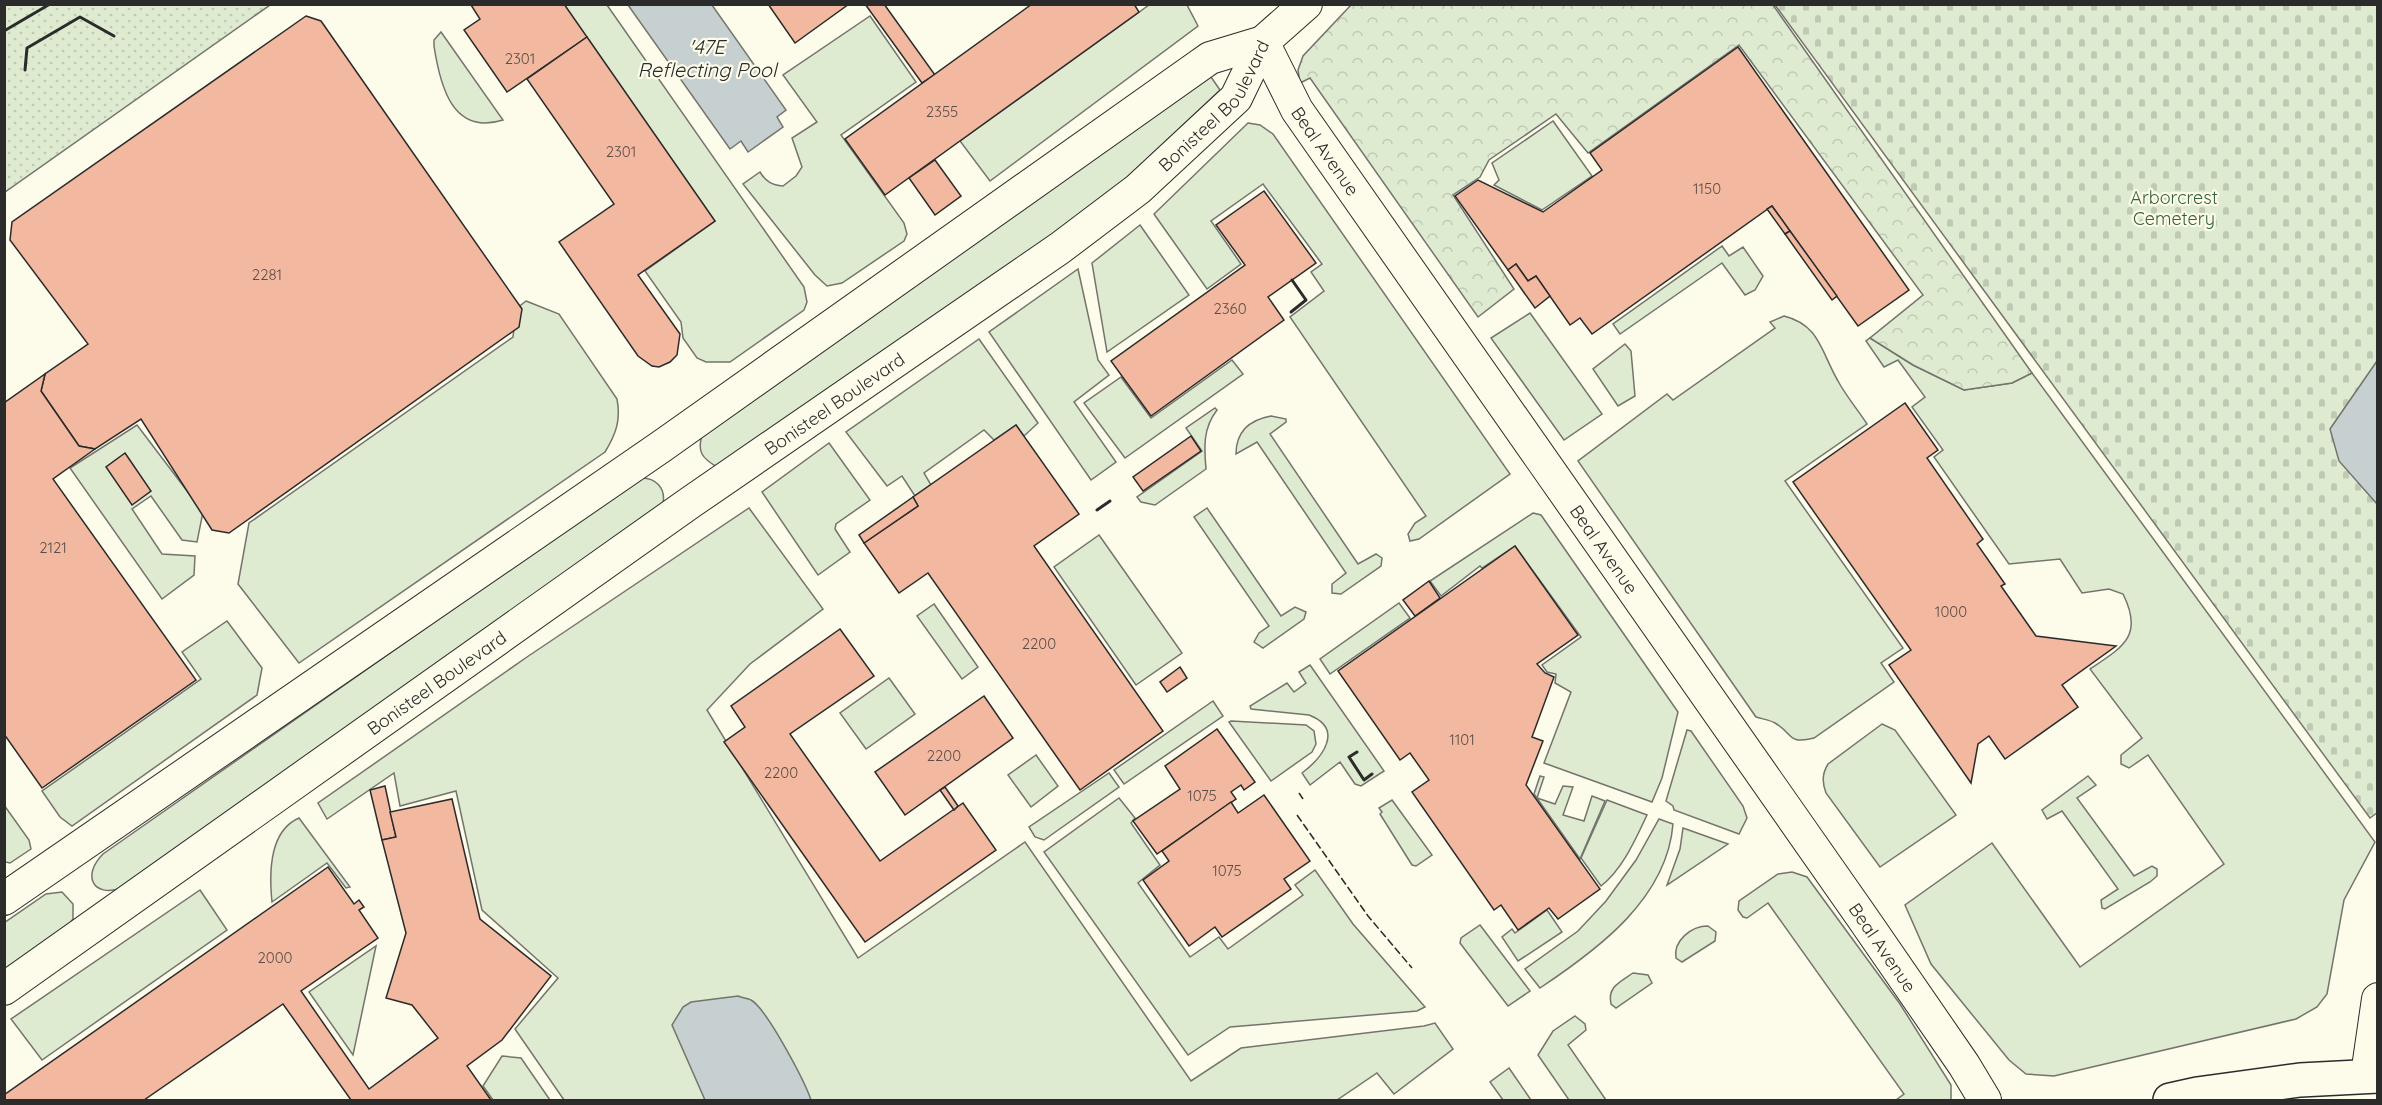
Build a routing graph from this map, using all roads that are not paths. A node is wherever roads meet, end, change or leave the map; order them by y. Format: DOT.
graph roads {
  1 [pos="1306,4"];
  2 [pos="1263,42"];
  3 [pos="4,899"];
  4 [pos="4,989"];
  5 [pos="2378,999"];
  6 [pos="2372,1076"];
  7 [pos="1985,1101"];
  8 [pos="2170,1101"];
  1 -- 2 [label="street"];
  2 -- 3 [label="street, Bonisteel Boulevard"];
  2 -- 4 [label="street, Bonisteel Boulevard"];
  2 -- 7 [label="street, Beal Avenue"];
  5 -- 6 [label="street"];
  6 -- 8 [label="main road"];
}
